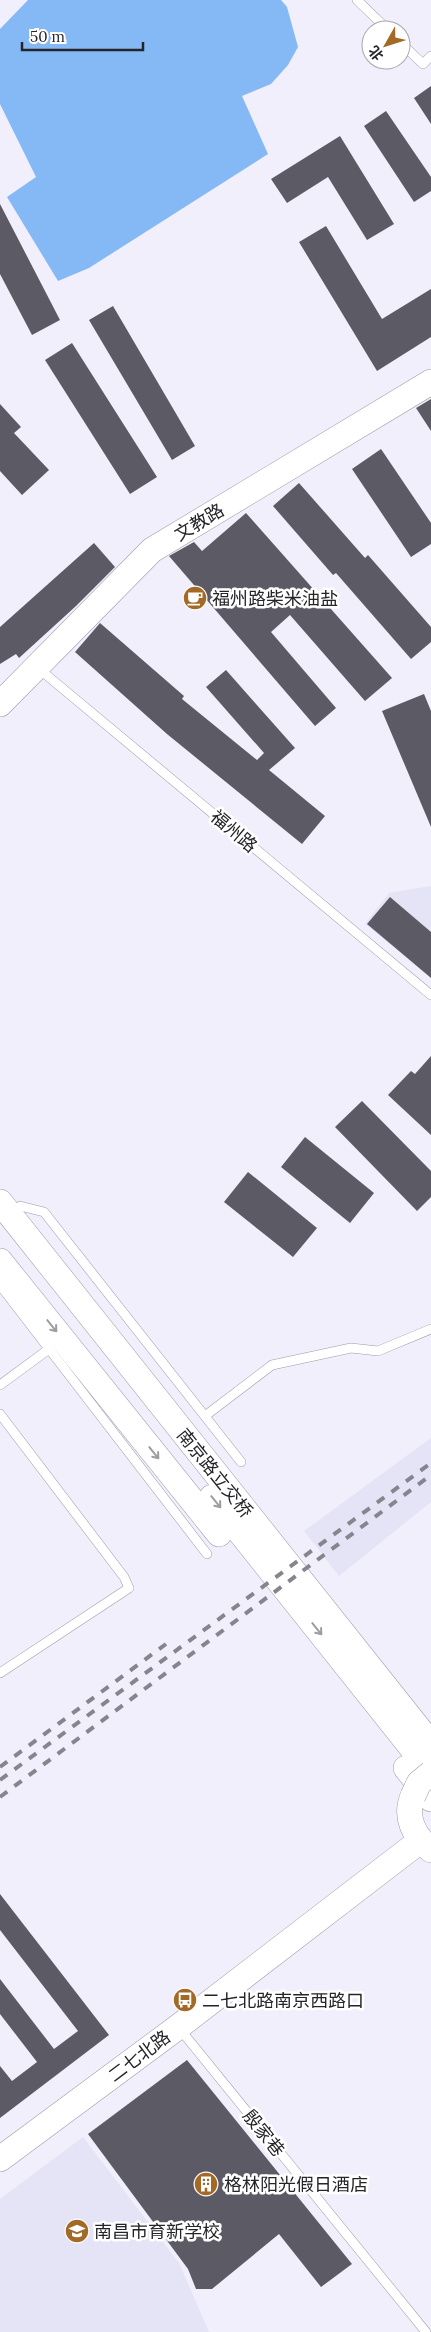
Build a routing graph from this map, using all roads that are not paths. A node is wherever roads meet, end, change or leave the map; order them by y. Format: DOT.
graph roads {
  1 [pos="357,0"];
  2 [pos="378,20"];
  3 [pos="411,53"];
  4 [pos="431,56"];
  5 [pos="431,382"];
  6 [pos="38,667"];
  7 [pos="0,704"];
  8 [pos="431,995"];
  9 [pos="0,1182"];
  10 [pos="10,1204"];
  11 [pos="0,1231"];
  12 [pos="0,1260"];
  13 [pos="0,1285"];
  14 [pos="431,1329"];
  15 [pos="49,1349"];
  16 [pos="0,1385"];
  17 [pos="0,1414"];
  18 [pos="205,1416"];
  19 [pos="241,1462"];
  20 [pos="207,1554"];
  21 [pos="0,1673"];
  22 [pos="431,1720"];
  23 [pos="431,1744"];
  24 [pos="431,1773"];
  25 [pos="422,1797"];
  26 [pos="426,1845"];
  27 [pos="178,2027"];
  28 [pos="0,2159"];
  29 [pos="426,2332"];
  1 -- 2 [label="lane"];
  3 -- 4 [label="lane"];
  5 -- 6 [label="main road, 文教路"];
  6 -- 7 [label="main road, 文教路"];
  6 -- 8 [label="lane, 福州路"];
  9 -- 10 [label="main road, 南京路立交桥"];
  10 -- 18 [label="lane"];
  10 -- 22 [label="main road, 南京路立交桥"];
  10 -- 23 [label="main road, 南京路立交桥"];
  11 -- 24 [label="main road, 南京路立交桥, one-way"];
  12 -- 25 [label="main road, 南京路立交桥, one-way"];
  13 -- 15 [label="lane"];
  14 -- 18 [label="lane"];
  15 -- 16 [label="lane"];
  15 -- 20 [label="lane"];
  17 -- 21 [label="lane"];
  18 -- 19 [label="lane"];
  24 -- 25 [label="main road, bridge"];
  25 -- 26 [label="main road"];
  26 -- 27 [label="main road, 二七北路"];
  27 -- 28 [label="main road, 二七北路"];
  27 -- 29 [label="lane, 殷家巷"];
}
